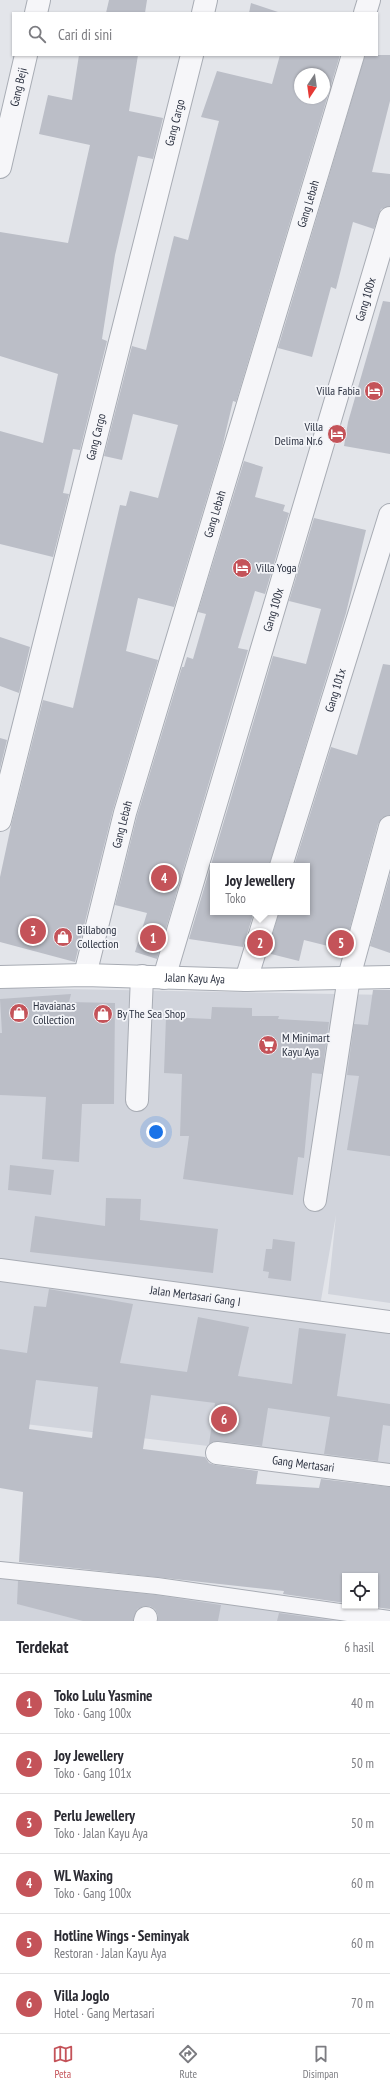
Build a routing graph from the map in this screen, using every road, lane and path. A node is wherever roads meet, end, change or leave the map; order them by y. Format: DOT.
graph roads {
  1 [pos="39,0"];
  2 [pos="206,0"];
  3 [pos="369,0"];
  4 [pos="36,12"];
  5 [pos="203,12"];
  6 [pos="365,12"];
  7 [pos="26,56"];
  8 [pos="192,56"];
  9 [pos="353,56"];
  10 [pos="0,167"];
  11 [pos="390,218"];
  12 [pos="390,515"];
  13 [pos="0,820"];
  14 [pos="390,827"];
  15 [pos="282,863"];
  16 [pos="266,915"];
  17 [pos="85,976"];
  18 [pos="142,976"];
  19 [pos="0,977"];
  20 [pos="349,977"];
  21 [pos="390,977"];
  22 [pos="164,978"];
  23 [pos="246,980"];
  24 [pos="137,1100"];
  25 [pos="315,1200"];
  26 [pos="0,1270"];
  27 [pos="390,1322"];
  28 [pos="217,1452"];
  29 [pos="390,1475"];
  30 [pos="0,1570"];
  31 [pos="390,1618"];
  1 -- 4 [label="street"];
  2 -- 5 [label="street"];
  3 -- 6 [label="street"];
  7 -- 10 [label="street, Gang Beji"];
  8 -- 13 [label="street, Gang Cargo"];
  9 -- 17 [label="street, Gang Lebah"];
  11 -- 22 [label="street, Gang 100x"];
  12 -- 15 [label="street, Gang 101x"];
  14 -- 20 [label="street"];
  16 -- 23 [label="street"];
  17 -- 18 [label="main road, Jalan Kayu Aya"];
  17 -- 19 [label="main road, Jalan Kayu Aya"];
  18 -- 22 [label="main road, Jalan Kayu Aya"];
  18 -- 24 [label="street"];
  20 -- 21 [label="main road, Jalan Kayu Aya"];
  20 -- 23 [label="main road, Jalan Kayu Aya"];
  20 -- 25 [label="street"];
  22 -- 23 [label="main road, Jalan Kayu Aya"];
  26 -- 27 [label="street, Jalan Mertasari Gang I"];
  28 -- 29 [label="street, Gang Mertasari"];
  30 -- 31 [label="lane"];
}
